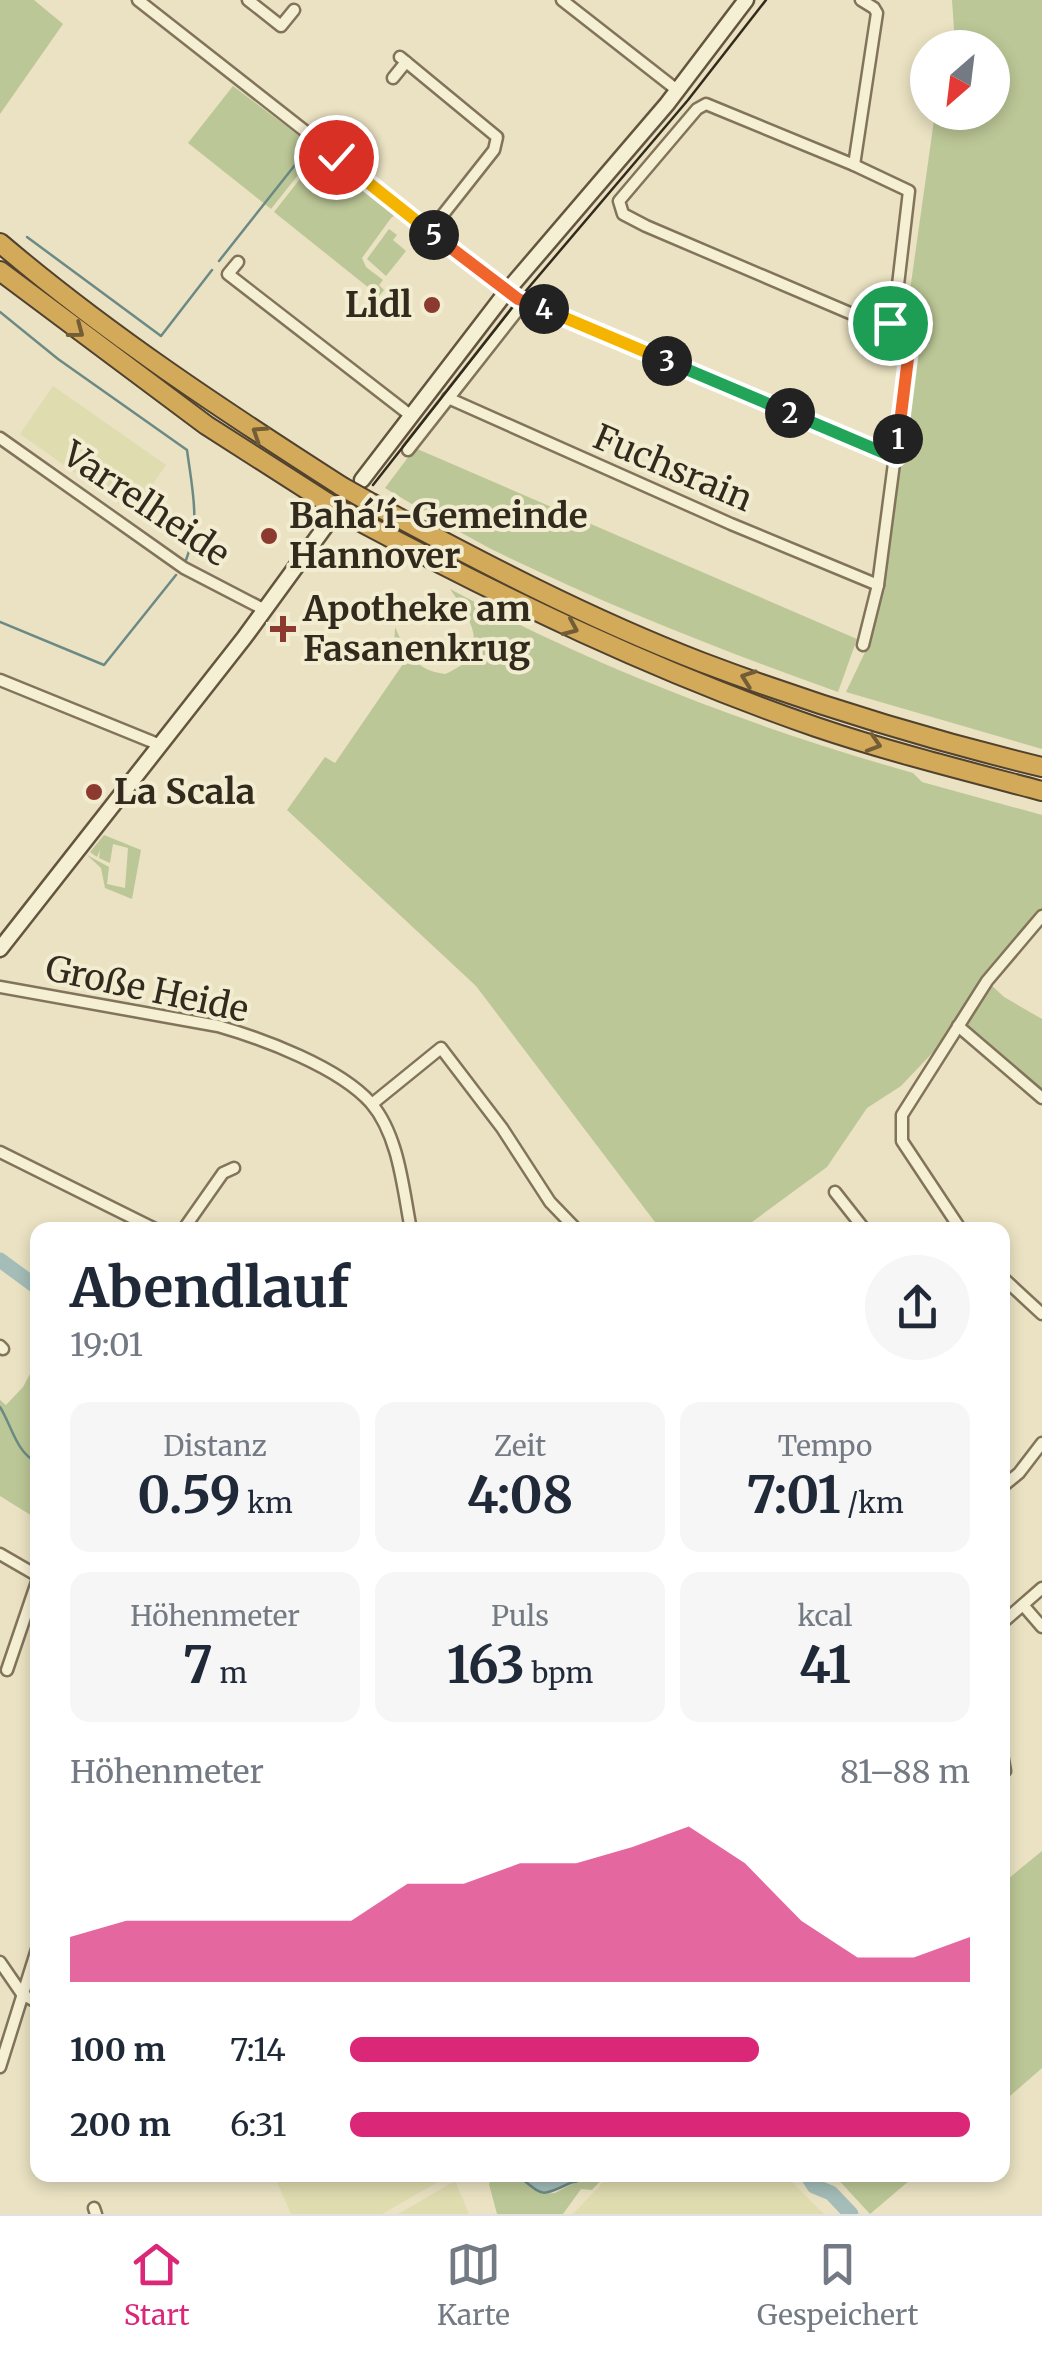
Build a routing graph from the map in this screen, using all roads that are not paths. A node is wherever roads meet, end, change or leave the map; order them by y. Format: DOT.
graph roads {
  1 [pos="138,0"];
  2 [pos="248,0"];
  3 [pos="562,0"];
  4 [pos="746,0"];
  5 [pos="860,0"];
  6 [pos="294,10"];
  7 [pos="393,78"];
  8 [pos="677,90"];
  9 [pos="854,165"];
  10 [pos="430,232"];
  11 [pos="0,243"];
  12 [pos="238,262"];
  13 [pos="0,271"];
  14 [pos="507,291"];
  15 [pos="524,301"];
  16 [pos="894,319"];
  17 [pos="448,398"];
  18 [pos="410,415"];
  19 [pos="0,438"];
  20 [pos="408,450"];
  21 [pos="896,458"];
  22 [pos="362,480"];
  23 [pos="329,512"];
  24 [pos="878,585"];
  25 [pos="266,610"];
  26 [pos="863,645"];
  27 [pos="0,680"];
  28 [pos="160,745"];
  29 [pos="1042,767"];
  30 [pos="1042,790"];
  31 [pos="1042,916"];
  32 [pos="0,947"];
  33 [pos="0,986"];
  34 [pos="958,1026"];
  35 [pos="1042,1098"];
  36 [pos="372,1104"];
  37 [pos="0,1152"];
  38 [pos="234,1168"];
  39 [pos="836,1192"];
  40 [pos="140,1222"];
  41 [pos="189,1222"];
  42 [pos="409,1222"];
  43 [pos="569,1222"];
  44 [pos="859,1222"];
  45 [pos="957,1222"];
  46 [pos="1010,1284"];
  47 [pos="1042,1314"];
  48 [pos="1042,1443"];
  49 [pos="1010,1481"];
  50 [pos="0,1554"];
  51 [pos="30,1572"];
  52 [pos="1042,1588"];
  53 [pos="30,1601"];
  54 [pos="1023,1604"];
  55 [pos="1010,1616"];
  56 [pos="1042,1627"];
  57 [pos="7,1670"];
  58 [pos="0,1962"];
  59 [pos="30,1970"];
  60 [pos="22,1994"];
  61 [pos="30,1998"];
  62 [pos="0,2067"];
  1 -- 10 [label="street"];
  2 -- 6 [label="street"];
  3 -- 8 [label="street"];
  4 -- 8 [label="main road"];
  5 -- 9 [label="street"];
  7 -- 10 [label="street"];
  8 -- 14 [label="main road"];
  9 -- 16 [label="street"];
  9 -- 16 [label="street"];
  10 -- 14 [label="street"];
  29 -- 11 [label="highway, one-way, bridge"];
  12 -- 18 [label="street"];
  13 -- 23 [label="highway, one-way"];
  14 -- 15 [label="street"];
  14 -- 18 [label="main road"];
  15 -- 17 [label="street"];
  15 -- 21 [label="street"];
  16 -- 21 [label="street"];
  17 -- 20 [label="street"];
  17 -- 24 [label="street, Fuchsrain"];
  18 -- 22 [label="main road"];
  19 -- 25 [label="street, Varrelheide"];
  21 -- 24 [label="street"];
  23 -- 25 [label="main road"];
  23 -- 30 [label="highway, one-way, bridge"];
  24 -- 26 [label="street"];
  25 -- 28 [label="main road"];
  27 -- 28 [label="street"];
  28 -- 32 [label="main road"];
  31 -- 34 [label="street"];
  33 -- 36 [label="street, Große Heide"];
  34 -- 35 [label="street"];
  34 -- 45 [label="street"];
  36 -- 42 [label="street"];
  36 -- 43 [label="street"];
  37 -- 40 [label="street"];
  38 -- 41 [label="street"];
  39 -- 44 [label="street"];
  46 -- 47 [label="street"];
  48 -- 49 [label="street"];
  50 -- 51 [label="street"];
  52 -- 54 [label="street"];
  53 -- 57 [label="street"];
  54 -- 55 [label="street"];
  54 -- 56 [label="street"];
  58 -- 60 [label="street"];
  59 -- 60 [label="street"];
  60 -- 61 [label="street"];
  60 -- 62 [label="street"];
}
